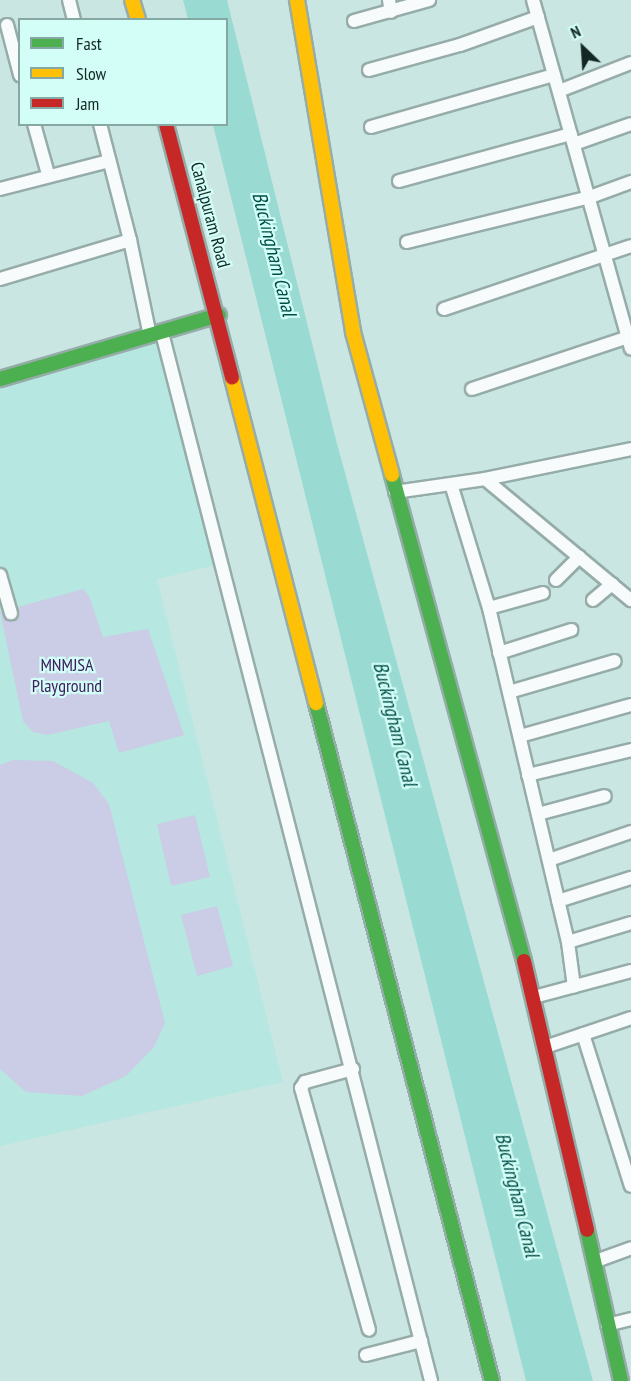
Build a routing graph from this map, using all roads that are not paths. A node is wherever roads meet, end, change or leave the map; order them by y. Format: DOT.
graph roads {
  1 [pos="69,0"];
  2 [pos="132,0"];
  3 [pos="297,0"];
  4 [pos="429,0"];
  5 [pos="533,0"];
  6 [pos="390,6"];
  7 [pos="538,17"];
  8 [pos="74,18"];
  9 [pos="137,18"];
  10 [pos="354,21"];
  11 [pos="7,25"];
  12 [pos="631,63"];
  13 [pos="18,67"];
  14 [pos="369,70"];
  15 [pos="554,75"];
  16 [pos="559,91"];
  17 [pos="631,124"];
  18 [pos="35,126"];
  19 [pos="100,126"];
  20 [pos="167,126"];
  21 [pos="371,127"];
  22 [pos="572,139"];
  23 [pos="109,161"];
  24 [pos="48,174"];
  25 [pos="399,181"];
  26 [pos="631,182"];
  27 [pos="0,189"];
  28 [pos="590,197"];
  29 [pos="130,240"];
  30 [pos="407,242"];
  31 [pos="631,246"];
  32 [pos="605,258"];
  33 [pos="0,279"];
  34 [pos="444,309"];
  35 [pos="219,315"];
  36 [pos="156,334"];
  37 [pos="629,342"];
  38 [pos="0,379"];
  39 [pos="472,389"];
  40 [pos="631,449"];
  41 [pos="486,479"];
  42 [pos="451,484"];
  43 [pos="395,492"];
  44 [pos="579,557"];
  45 [pos="0,575"];
  46 [pos="556,580"];
  47 [pos="612,584"];
  48 [pos="543,593"];
  49 [pos="593,600"];
  50 [pos="631,600"];
  51 [pos="489,608"];
  52 [pos="11,613"];
  53 [pos="571,630"];
  54 [pos="499,652"];
  55 [pos="615,661"];
  56 [pos="509,692"];
  57 [pos="631,705"];
  58 [pos="520,736"];
  59 [pos="631,750"];
  60 [pos="528,775"];
  61 [pos="605,796"];
  62 [pos="538,814"];
  63 [pos="631,832"];
  64 [pos="549,860"];
  65 [pos="631,878"];
  66 [pos="558,901"];
  67 [pos="631,923"];
  68 [pos="568,942"];
  69 [pos="631,971"];
  70 [pos="574,987"];
  71 [pos="534,997"];
  72 [pos="631,1017"];
  73 [pos="583,1034"];
  74 [pos="545,1047"];
  75 [pos="353,1069"];
  76 [pos="631,1186"];
  77 [pos="631,1248"];
  78 [pos="597,1261"];
  79 [pos="631,1319"];
  80 [pos="608,1326"];
  81 [pos="369,1330"];
  82 [pos="421,1341"];
  83 [pos="366,1354"];
  84 [pos="427,1380"];
  85 [pos="492,1381"];
  86 [pos="621,1381"];
  1 -- 8 [label="street"];
  2 -- 9 [label="street"];
  3 -- 43 [label="street"];
  4 -- 6 [label="street"];
  5 -- 7 [label="street"];
  6 -- 10 [label="street"];
  7 -- 14 [label="street"];
  7 -- 15 [label="street"];
  11 -- 13 [label="street"];
  12 -- 16 [label="street"];
  15 -- 16 [label="street"];
  15 -- 21 [label="street"];
  16 -- 22 [label="street"];
  17 -- 22 [label="street"];
  18 -- 24 [label="street"];
  19 -- 23 [label="street"];
  20 -- 35 [label="street, Canalpuram Road"];
  22 -- 25 [label="street"];
  22 -- 28 [label="street"];
  23 -- 24 [label="street"];
  23 -- 29 [label="street"];
  24 -- 27 [label="street"];
  26 -- 28 [label="street"];
  28 -- 30 [label="street"];
  28 -- 32 [label="street"];
  29 -- 33 [label="street"];
  29 -- 36 [label="street"];
  31 -- 32 [label="street"];
  32 -- 34 [label="street"];
  32 -- 37 [label="street"];
  35 -- 36 [label="street"];
  35 -- 85 [label="street, Canalpuram Road"];
  36 -- 38 [label="street"];
  36 -- 75 [label="street"];
  37 -- 39 [label="street"];
  40 -- 41 [label="street"];
  41 -- 42 [label="street"];
  41 -- 44 [label="street"];
  42 -- 43 [label="street"];
  42 -- 51 [label="street"];
  43 -- 71 [label="street"];
  44 -- 46 [label="street"];
  44 -- 47 [label="street"];
  45 -- 52 [label="street"];
  47 -- 49 [label="street"];
  47 -- 50 [label="street"];
  48 -- 51 [label="street"];
  51 -- 54 [label="street"];
  53 -- 54 [label="street"];
  54 -- 56 [label="street"];
  55 -- 56 [label="street"];
  56 -- 58 [label="street"];
  57 -- 58 [label="street"];
  58 -- 60 [label="street"];
  59 -- 60 [label="street"];
  60 -- 62 [label="street"];
  61 -- 62 [label="street"];
  62 -- 64 [label="street"];
  63 -- 64 [label="street"];
  64 -- 66 [label="street"];
  65 -- 66 [label="street"];
  66 -- 68 [label="street"];
  67 -- 68 [label="street"];
  68 -- 70 [label="street"];
  69 -- 70 [label="street"];
  70 -- 71 [label="street"];
  71 -- 74 [label="street"];
  72 -- 73 [label="street"];
  73 -- 74 [label="street"];
  73 -- 76 [label="street"];
  74 -- 78 [label="street"];
  75 -- 81 [label="street"];
  75 -- 82 [label="street"];
  77 -- 78 [label="street"];
  78 -- 80 [label="street"];
  79 -- 80 [label="street"];
  80 -- 86 [label="street"];
  82 -- 83 [label="street"];
  82 -- 84 [label="street"];
}
